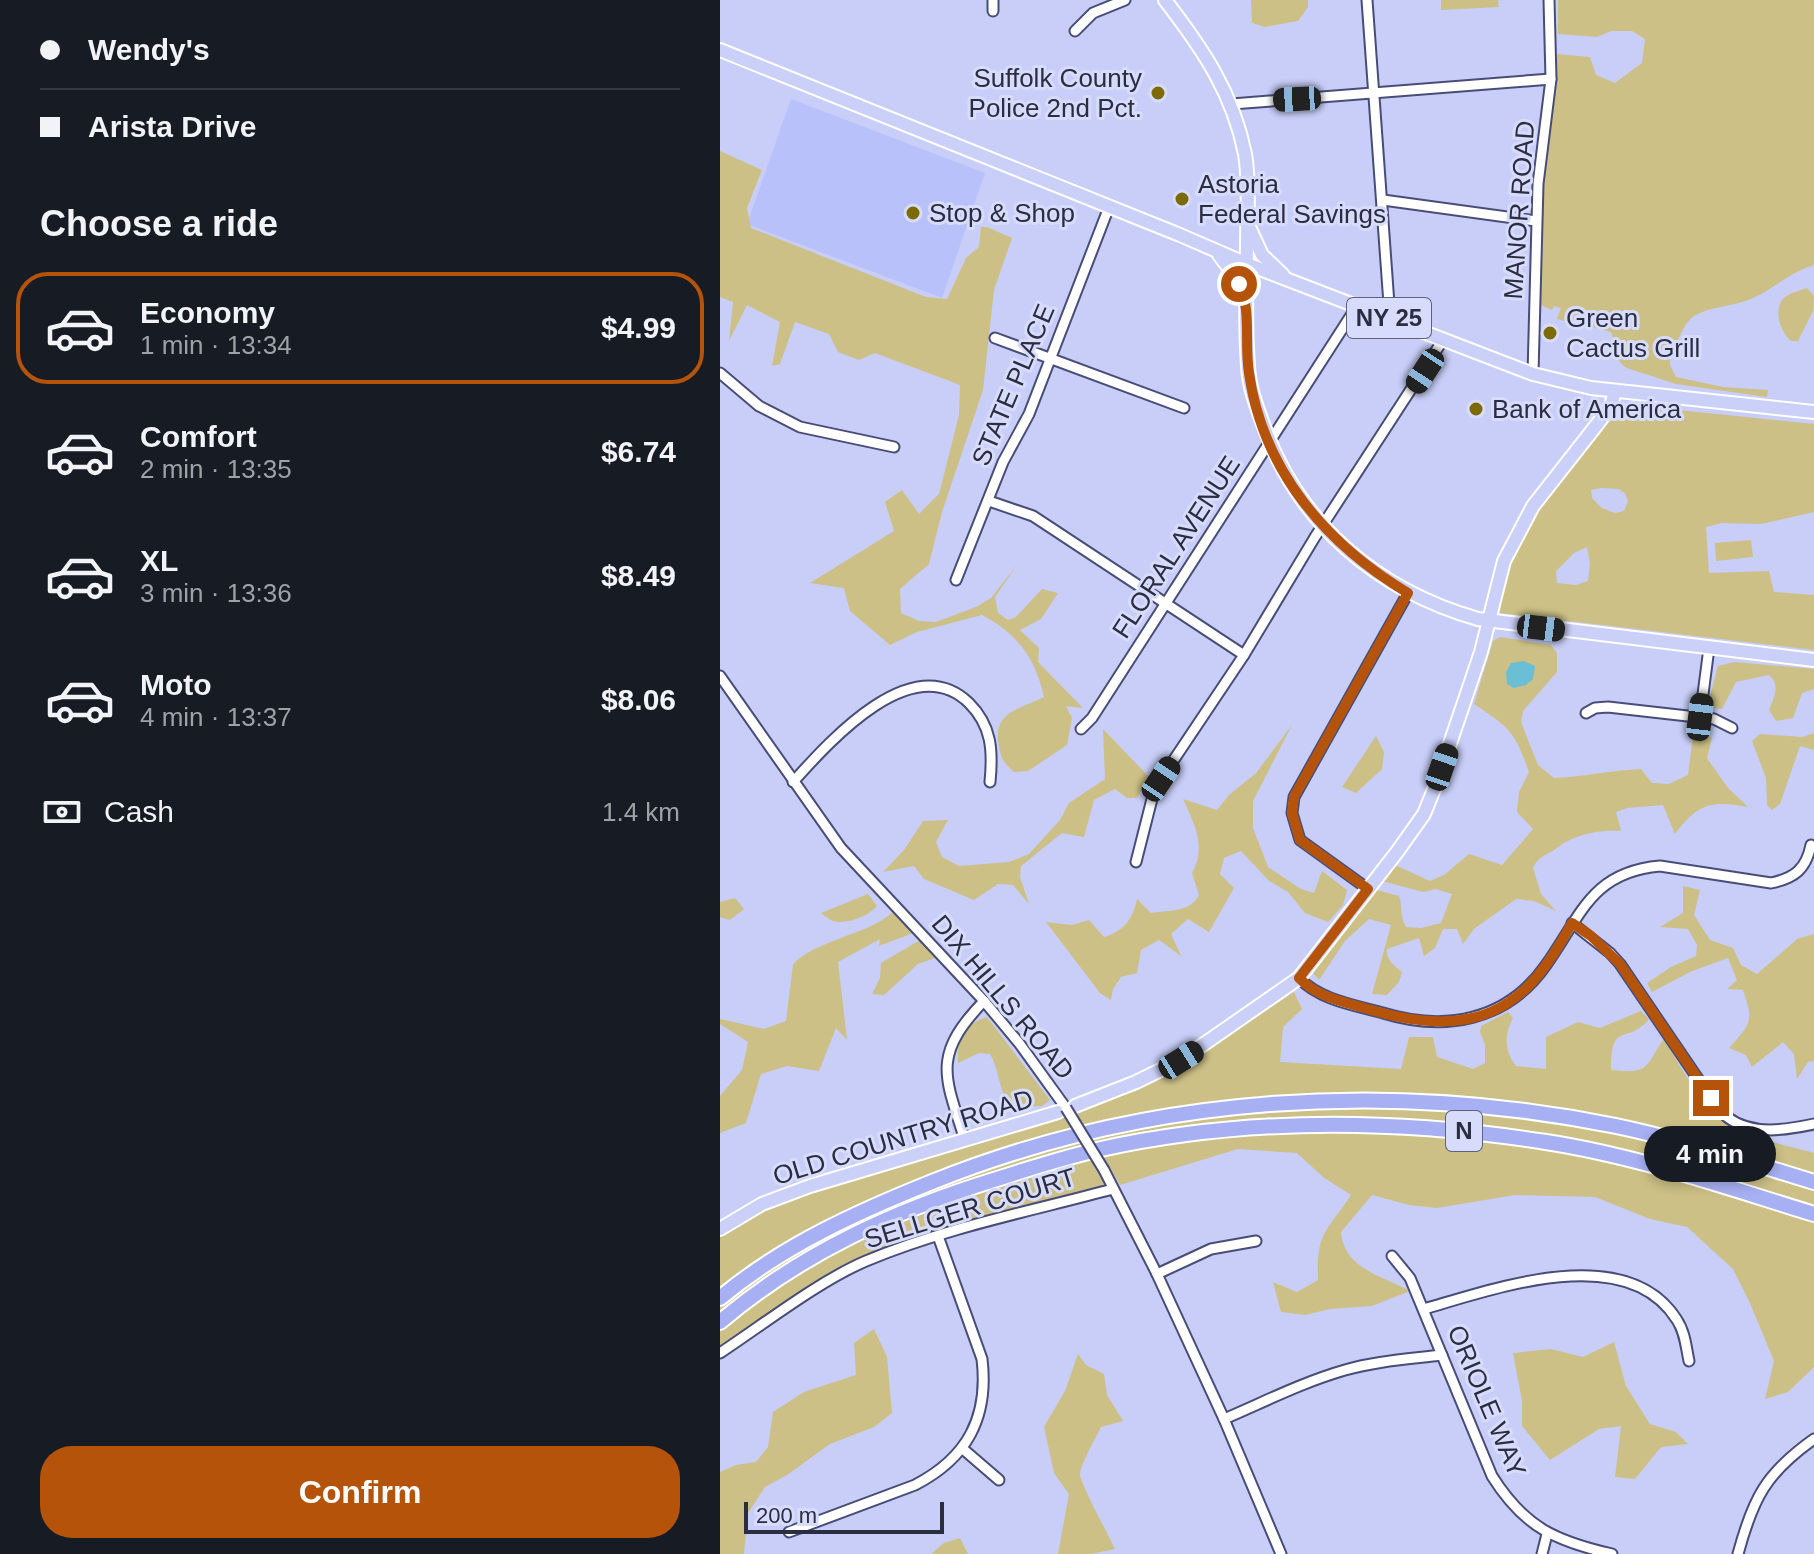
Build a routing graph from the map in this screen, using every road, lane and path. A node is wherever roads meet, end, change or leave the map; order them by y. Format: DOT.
graph roads {
  1 [pos="1125,0"];
  2 [pos="1165,0"];
  3 [pos="1367,0"];
  4 [pos="1549,0"];
  5 [pos="1075,31"];
  6 [pos="720,50"];
  7 [pos="1551,79"];
  8 [pos="1375,94"];
  9 [pos="1232,104"];
  10 [pos="1383,200"];
  11 [pos="1109,207"];
  12 [pos="1248,210"];
  13 [pos="1536,221"];
  14 [pos="1214,250"];
  15 [pos="1247,264"];
  16 [pos="1292,281"];
  17 [pos="1246,299"];
  18 [pos="1357,306"];
  19 [pos="1390,318"];
  20 [pos="995,338"];
  21 [pos="1443,340"];
  22 [pos="1049,359"];
  23 [pos="720,373"];
  24 [pos="1533,374"];
  25 [pos="1615,391"];
  26 [pos="1184,408"];
  27 [pos="1814,412"];
  28 [pos="1269,443"];
  29 [pos="894,447"];
  30 [pos="989,501"];
  31 [pos="1323,527"];
  32 [pos="956,580"];
  33 [pos="1408,593"];
  34 [pos="1166,604"];
  35 [pos="1488,621"];
  36 [pos="1709,648"];
  37 [pos="1244,655"];
  38 [pos="1814,660"];
  39 [pos="720,676"];
  40 [pos="1586,713"];
  41 [pos="1700,717"];
  42 [pos="1732,728"];
  43 [pos="1081,729"];
  44 [pos="793,782"];
  45 [pos="990,782"];
  46 [pos="1811,845"];
  47 [pos="1136,862"];
  48 [pos="1368,889"];
  49 [pos="1572,923"];
  50 [pos="1299,978"];
  51 [pos="984,1001"];
  52 [pos="1075,1106"];
  53 [pos="1058,1112"];
  54 [pos="1814,1124"];
  55 [pos="965,1140"];
  56 [pos="1814,1182"];
  57 [pos="1113,1189"];
  58 [pos="1814,1214"];
  59 [pos="720,1229"];
  60 [pos="938,1236"];
  61 [pos="1256,1241"];
  62 [pos="1392,1256"];
  63 [pos="1157,1274"];
  64 [pos="720,1298"];
  65 [pos="1424,1309"];
  66 [pos="720,1322"];
  67 [pos="720,1353"];
  68 [pos="1442,1355"];
  69 [pos="1689,1361"];
  70 [pos="1224,1419"];
  71 [pos="1814,1439"];
  72 [pos="963,1449"];
  73 [pos="999,1480"];
  74 [pos="789,1532"];
  75 [pos="1547,1534"];
  76 [pos="1281,1554"];
  77 [pos="1542,1554"];
  78 [pos="1612,1554"];
  79 [pos="1738,1554"];
  1 -- 5 [label="street"];
  2 -- 9 [label="main road"];
  3 -- 8 [label="street"];
  4 -- 7 [label="street, MANOR ROAD"];
  6 -- 11 [label="main road, NY 25"];
  7 -- 8 [label="street"];
  7 -- 13 [label="street, MANOR ROAD"];
  8 -- 9 [label="street"];
  8 -- 10 [label="street"];
  9 -- 12 [label="main road"];
  10 -- 13 [label="street"];
  10 -- 19 [label="street"];
  11 -- 14 [label="main road, NY 25"];
  11 -- 22 [label="street, STATE PLACE"];
  12 -- 15 [label="main road"];
  12 -- 16 [label="main road"];
  13 -- 24 [label="street, MANOR ROAD"];
  14 -- 15 [label="main road, NY 25"];
  14 -- 17 [label="main road"];
  15 -- 16 [label="main road, NY 25"];
  15 -- 17 [label="main road"];
  16 -- 17 [label="main road"];
  16 -- 18 [label="main road, NY 25"];
  17 -- 28 [label="main road"];
  18 -- 19 [label="main road, NY 25"];
  18 -- 28 [label="street, FLORAL AVENUE"];
  19 -- 21 [label="main road, NY 25"];
  20 -- 22 [label="street"];
  21 -- 24 [label="main road, NY 25"];
  21 -- 31 [label="street"];
  22 -- 26 [label="street"];
  22 -- 30 [label="street, STATE PLACE"];
  23 -- 29 [label="street"];
  24 -- 25 [label="main road, NY 25"];
  25 -- 27 [label="main road, NY 25"];
  25 -- 35 [label="main road, OLD COUNTRY ROAD"];
  28 -- 31 [label="main road"];
  28 -- 34 [label="street, FLORAL AVENUE"];
  30 -- 32 [label="street, STATE PLACE"];
  30 -- 34 [label="street"];
  31 -- 33 [label="main road"];
  31 -- 37 [label="street"];
  33 -- 35 [label="main road"];
  33 -- 48 [label="street"];
  34 -- 37 [label="street"];
  34 -- 43 [label="street, FLORAL AVENUE"];
  35 -- 36 [label="main road"];
  35 -- 48 [label="main road, OLD COUNTRY ROAD"];
  36 -- 38 [label="main road"];
  36 -- 41 [label="street"];
  37 -- 47 [label="street"];
  39 -- 44 [label="street, DIX HILLS ROAD"];
  40 -- 41 [label="street"];
  41 -- 42 [label="street"];
  44 -- 45 [label="street"];
  44 -- 51 [label="street, DIX HILLS ROAD"];
  46 -- 49 [label="street"];
  48 -- 50 [label="main road, OLD COUNTRY ROAD"];
  49 -- 50 [label="street"];
  49 -- 54 [label="street"];
  50 -- 52 [label="main road, OLD COUNTRY ROAD"];
  51 -- 55 [label="street"];
  51 -- 57 [label="street, DIX HILLS ROAD, bridge"];
  53 -- 55 [label="main road, OLD COUNTRY ROAD"];
  55 -- 59 [label="main road, OLD COUNTRY ROAD"];
  56 -- 64 [label="highway, N"];
  57 -- 60 [label="street, SELLGER COURT"];
  57 -- 63 [label="street, DIX HILLS ROAD"];
  58 -- 66 [label="highway, N"];
  60 -- 67 [label="street, SELLGER COURT"];
  60 -- 72 [label="street"];
  61 -- 63 [label="street"];
  62 -- 65 [label="street, ORIOLE WAY"];
  63 -- 70 [label="street, DIX HILLS ROAD"];
  65 -- 68 [label="street, ORIOLE WAY"];
  65 -- 69 [label="street"];
  68 -- 70 [label="street"];
  68 -- 75 [label="street, ORIOLE WAY"];
  70 -- 76 [label="street, DIX HILLS ROAD"];
  71 -- 79 [label="street"];
  72 -- 73 [label="street"];
  72 -- 74 [label="street"];
  75 -- 77 [label="street"];
  75 -- 78 [label="street, ORIOLE WAY"];
}
